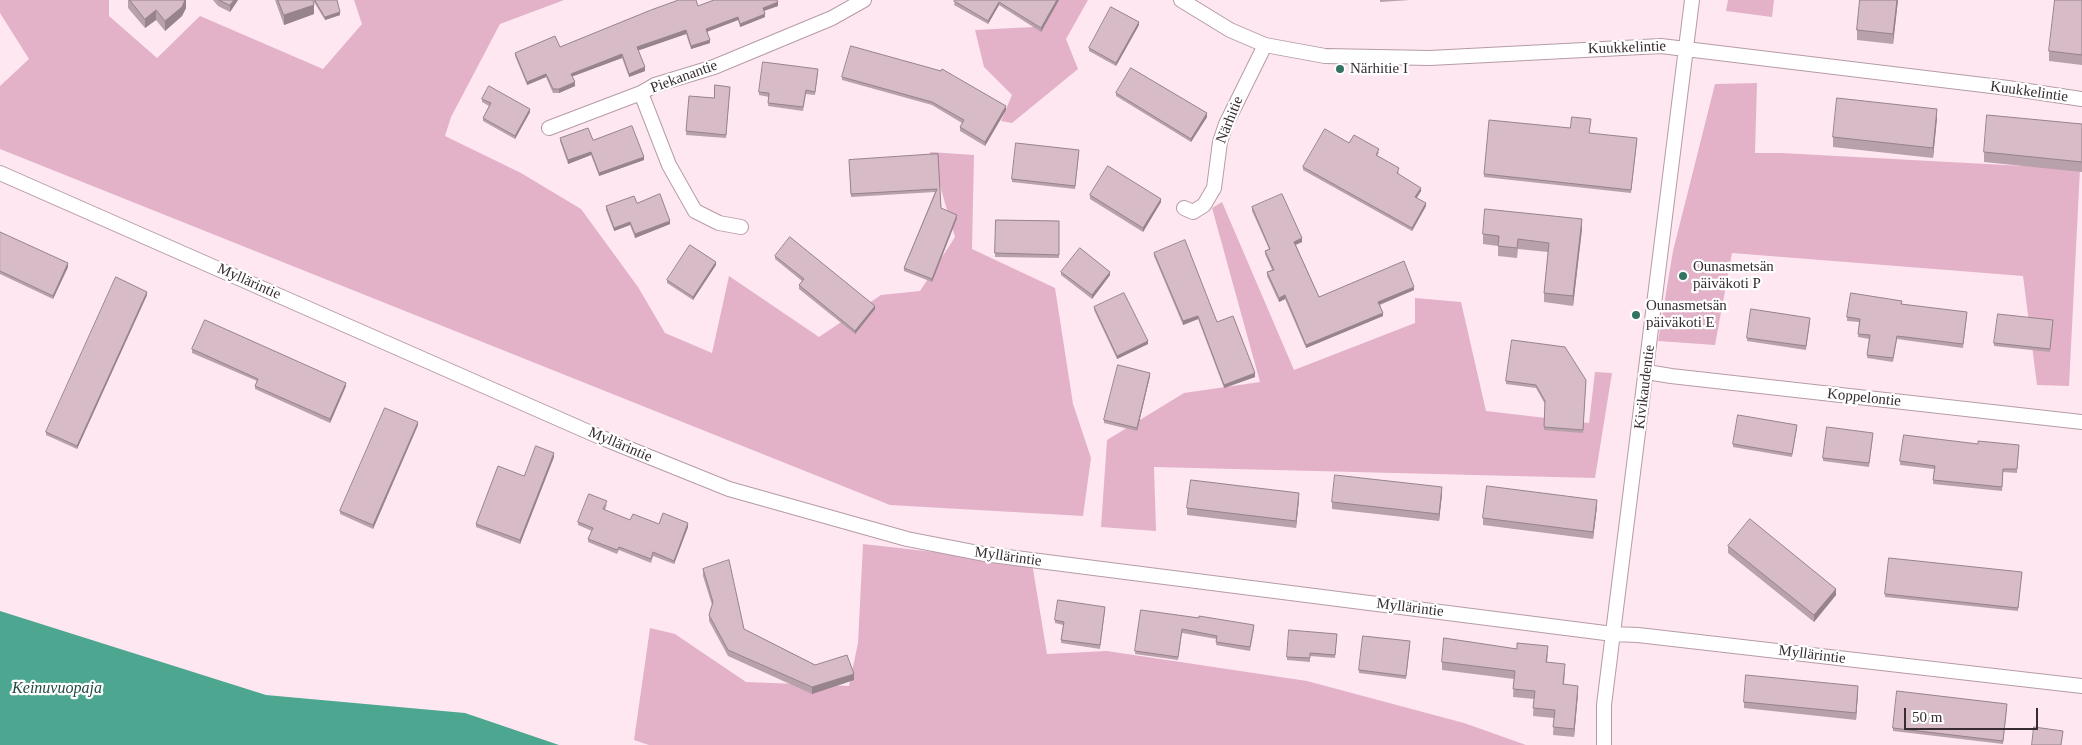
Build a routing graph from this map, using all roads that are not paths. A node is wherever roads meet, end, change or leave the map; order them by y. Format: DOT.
graph roads {
  1 [pos="864,0"];
  2 [pos="1181,0"];
  3 [pos="1692,0"];
  4 [pos="1266,45"];
  5 [pos="1686,48"];
  6 [pos="641,93"];
  7 [pos="2082,99"];
  8 [pos="549,128"];
  9 [pos="0,173"];
  10 [pos="1184,208"];
  11 [pos="740,228"];
  12 [pos="1647,372"];
  13 [pos="2082,422"];
  14 [pos="1613,634"];
  15 [pos="2082,686"];
  16 [pos="1604,745"];
  1 -- 6 [label="street, Piekanantie"];
  2 -- 4 [label="street, Kuukkelintie"];
  3 -- 5 [label="street, Kivikaudentie"];
  4 -- 5 [label="street, Kuukkelintie"];
  4 -- 10 [label="street, Närhitie"];
  5 -- 7 [label="street, Kuukkelintie"];
  5 -- 12 [label="street, Kivikaudentie"];
  6 -- 8 [label="street"];
  6 -- 11 [label="street, Piekanantie"];
  9 -- 14 [label="street, Myllärintie"];
  12 -- 13 [label="street, Koppelontie"];
  12 -- 14 [label="street, Kivikaudentie"];
  14 -- 15 [label="street, Myllärintie"];
  14 -- 16 [label="street, Kivikaudentie"];
}
